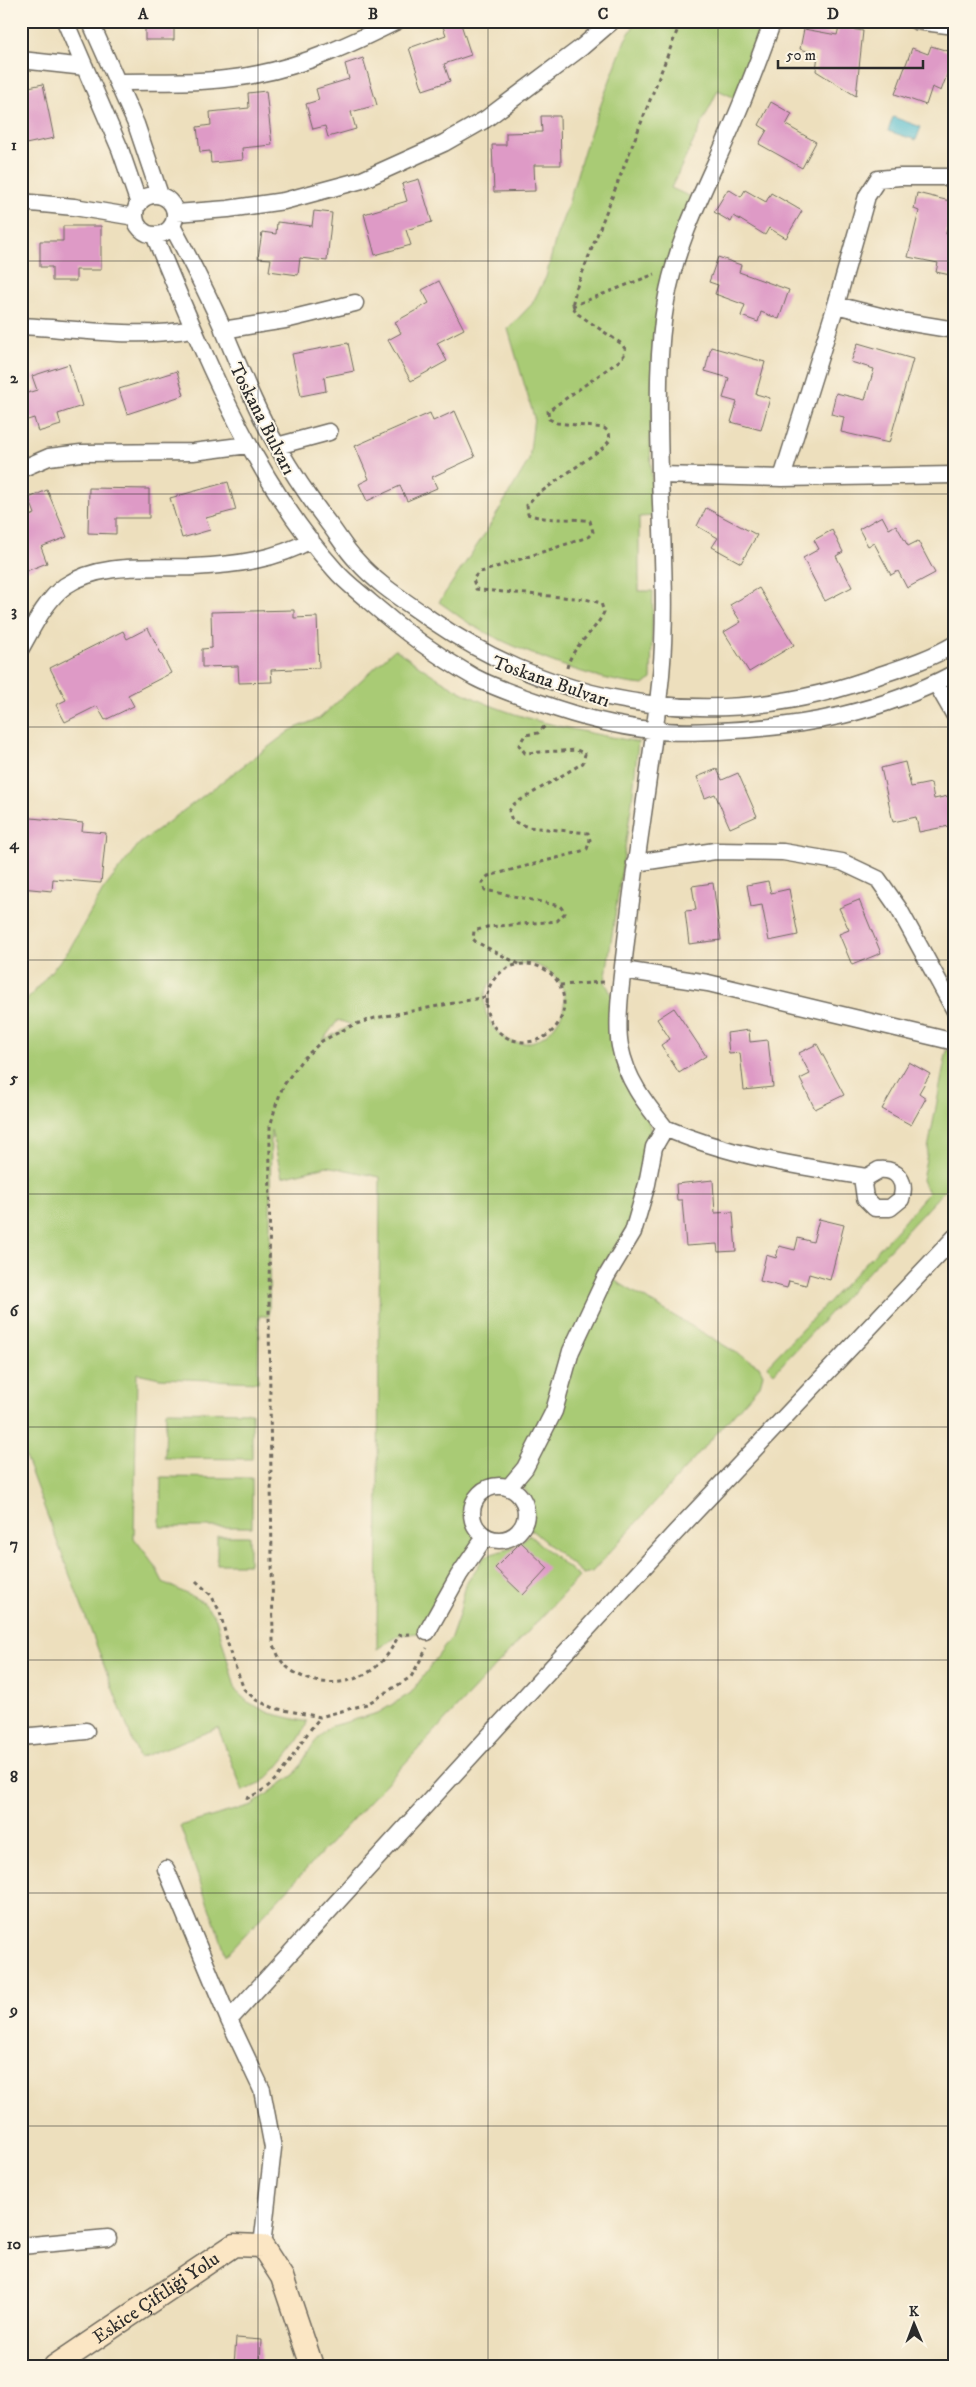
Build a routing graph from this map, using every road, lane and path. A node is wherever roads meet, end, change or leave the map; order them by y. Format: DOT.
graph roads {
  1 [pos="65,21"];
  2 [pos="90,21"];
  3 [pos="397,21"];
  4 [pos="681,21"];
  5 [pos="776,21"];
  6 [pos="916,21"];
  7 [pos="611,22"];
  8 [pos="955,26"];
  9 [pos="21,60"];
  10 [pos="85,67"];
  11 [pos="117,82"];
  12 [pos="955,178"];
  13 [pos="160,196"];
  14 [pos="21,202"];
  15 [pos="137,211"];
  16 [pos="174,220"];
  17 [pos="154,235"];
  18 [pos="674,267"];
  19 [pos="355,303"];
  20 [pos="836,305"];
  21 [pos="572,306"];
  22 [pos="21,326"];
  23 [pos="194,329"];
  24 [pos="223,330"];
  25 [pos="955,330"];
  26 [pos="329,432"];
  27 [pos="248,445"];
  28 [pos="276,446"];
  29 [pos="21,469"];
  30 [pos="660,475"];
  31 [pos="955,475"];
  32 [pos="782,478"];
  33 [pos="311,540"];
  34 [pos="955,644"];
  35 [pos="21,648"];
  36 [pos="955,672"];
  37 [pos="936,683"];
  38 [pos="563,686"];
  39 [pos="656,706"];
  40 [pos="555,708"];
  41 [pos="955,716"];
  42 [pos="653,731"];
  43 [pos="635,863"];
  44 [pos="519,964"];
  45 [pos="623,970"];
  46 [pos="560,985"];
  47 [pos="485,997"];
  48 [pos="955,1010"];
  49 [pos="955,1042"];
  50 [pos="665,1128"];
  51 [pos="866,1178"];
  52 [pos="955,1237"];
  53 [pos="509,1487"];
  54 [pos="485,1537"];
  55 [pos="196,1581"];
  56 [pos="427,1632"];
  57 [pos="320,1717"];
  58 [pos="86,1731"];
  59 [pos="21,1737"];
  60 [pos="246,1799"];
  61 [pos="166,1869"];
  62 [pos="229,2020"];
  63 [pos="108,2238"];
  64 [pos="21,2246"];
  65 [pos="262,2246"];
  66 [pos="54,2366"];
  67 [pos="312,2366"];
  1 -- 10 [label="street, Toskana Bulvarı"];
  2 -- 11 [label="street, Toskana Bulvarı"];
  3 -- 11 [label="street"];
  4 -- 21 [label="path"];
  5 -- 18 [label="street"];
  6 -- 8 [label="street"];
  7 -- 16 [label="street"];
  9 -- 10 [label="street"];
  10 -- 15 [label="street, Toskana Bulvarı"];
  11 -- 13 [label="street, Toskana Bulvarı"];
  12 -- 20 [label="street"];
  13 -- 15 [label="street"];
  13 -- 16 [label="street, Toskana Bulvarı"];
  14 -- 15 [label="street"];
  15 -- 17 [label="street, Toskana Bulvarı"];
  16 -- 17 [label="street"];
  16 -- 24 [label="street, Toskana Bulvarı"];
  17 -- 23 [label="street, Toskana Bulvarı"];
  18 -- 21 [label="path"];
  18 -- 30 [label="street"];
  19 -- 24 [label="street"];
  20 -- 25 [label="street"];
  20 -- 32 [label="street"];
  21 -- 38 [label="path"];
  22 -- 23 [label="street"];
  23 -- 27 [label="street, Toskana Bulvarı"];
  24 -- 28 [label="street, Toskana Bulvarı"];
  26 -- 28 [label="street"];
  27 -- 29 [label="street"];
  27 -- 33 [label="street, Toskana Bulvarı"];
  28 -- 38 [label="street, Toskana Bulvarı"];
  30 -- 32 [label="street"];
  30 -- 39 [label="street"];
  31 -- 32 [label="street"];
  33 -- 35 [label="street"];
  33 -- 40 [label="street, Toskana Bulvarı"];
  34 -- 39 [label="street, Toskana Bulvarı"];
  36 -- 37 [label="street, Toskana Bulvarı"];
  37 -- 41 [label="street"];
  37 -- 42 [label="street, Toskana Bulvarı"];
  38 -- 39 [label="street, Toskana Bulvarı"];
  39 -- 42 [label="street"];
  40 -- 42 [label="street, Toskana Bulvarı"];
  40 -- 44 [label="path"];
  42 -- 43 [label="street"];
  43 -- 45 [label="street"];
  43 -- 48 [label="street"];
  44 -- 46 [label="path"];
  44 -- 47 [label="path"];
  45 -- 46 [label="path"];
  45 -- 49 [label="street"];
  45 -- 50 [label="street"];
  46 -- 47 [label="path"];
  47 -- 56 [label="path"];
  50 -- 51 [label="street"];
  50 -- 53 [label="street"];
  52 -- 62 [label="street"];
  53 -- 54 [label="street"];
  53 -- 54 [label="street"];
  54 -- 56 [label="street"];
  55 -- 57 [label="path"];
  56 -- 57 [label="path"];
  57 -- 60 [label="path"];
  58 -- 59 [label="street"];
  61 -- 62 [label="street"];
  62 -- 65 [label="street"];
  63 -- 64 [label="street"];
  65 -- 66 [label="main road, Eskice Çiftliği Yolu"];
  65 -- 67 [label="main road"];
}
